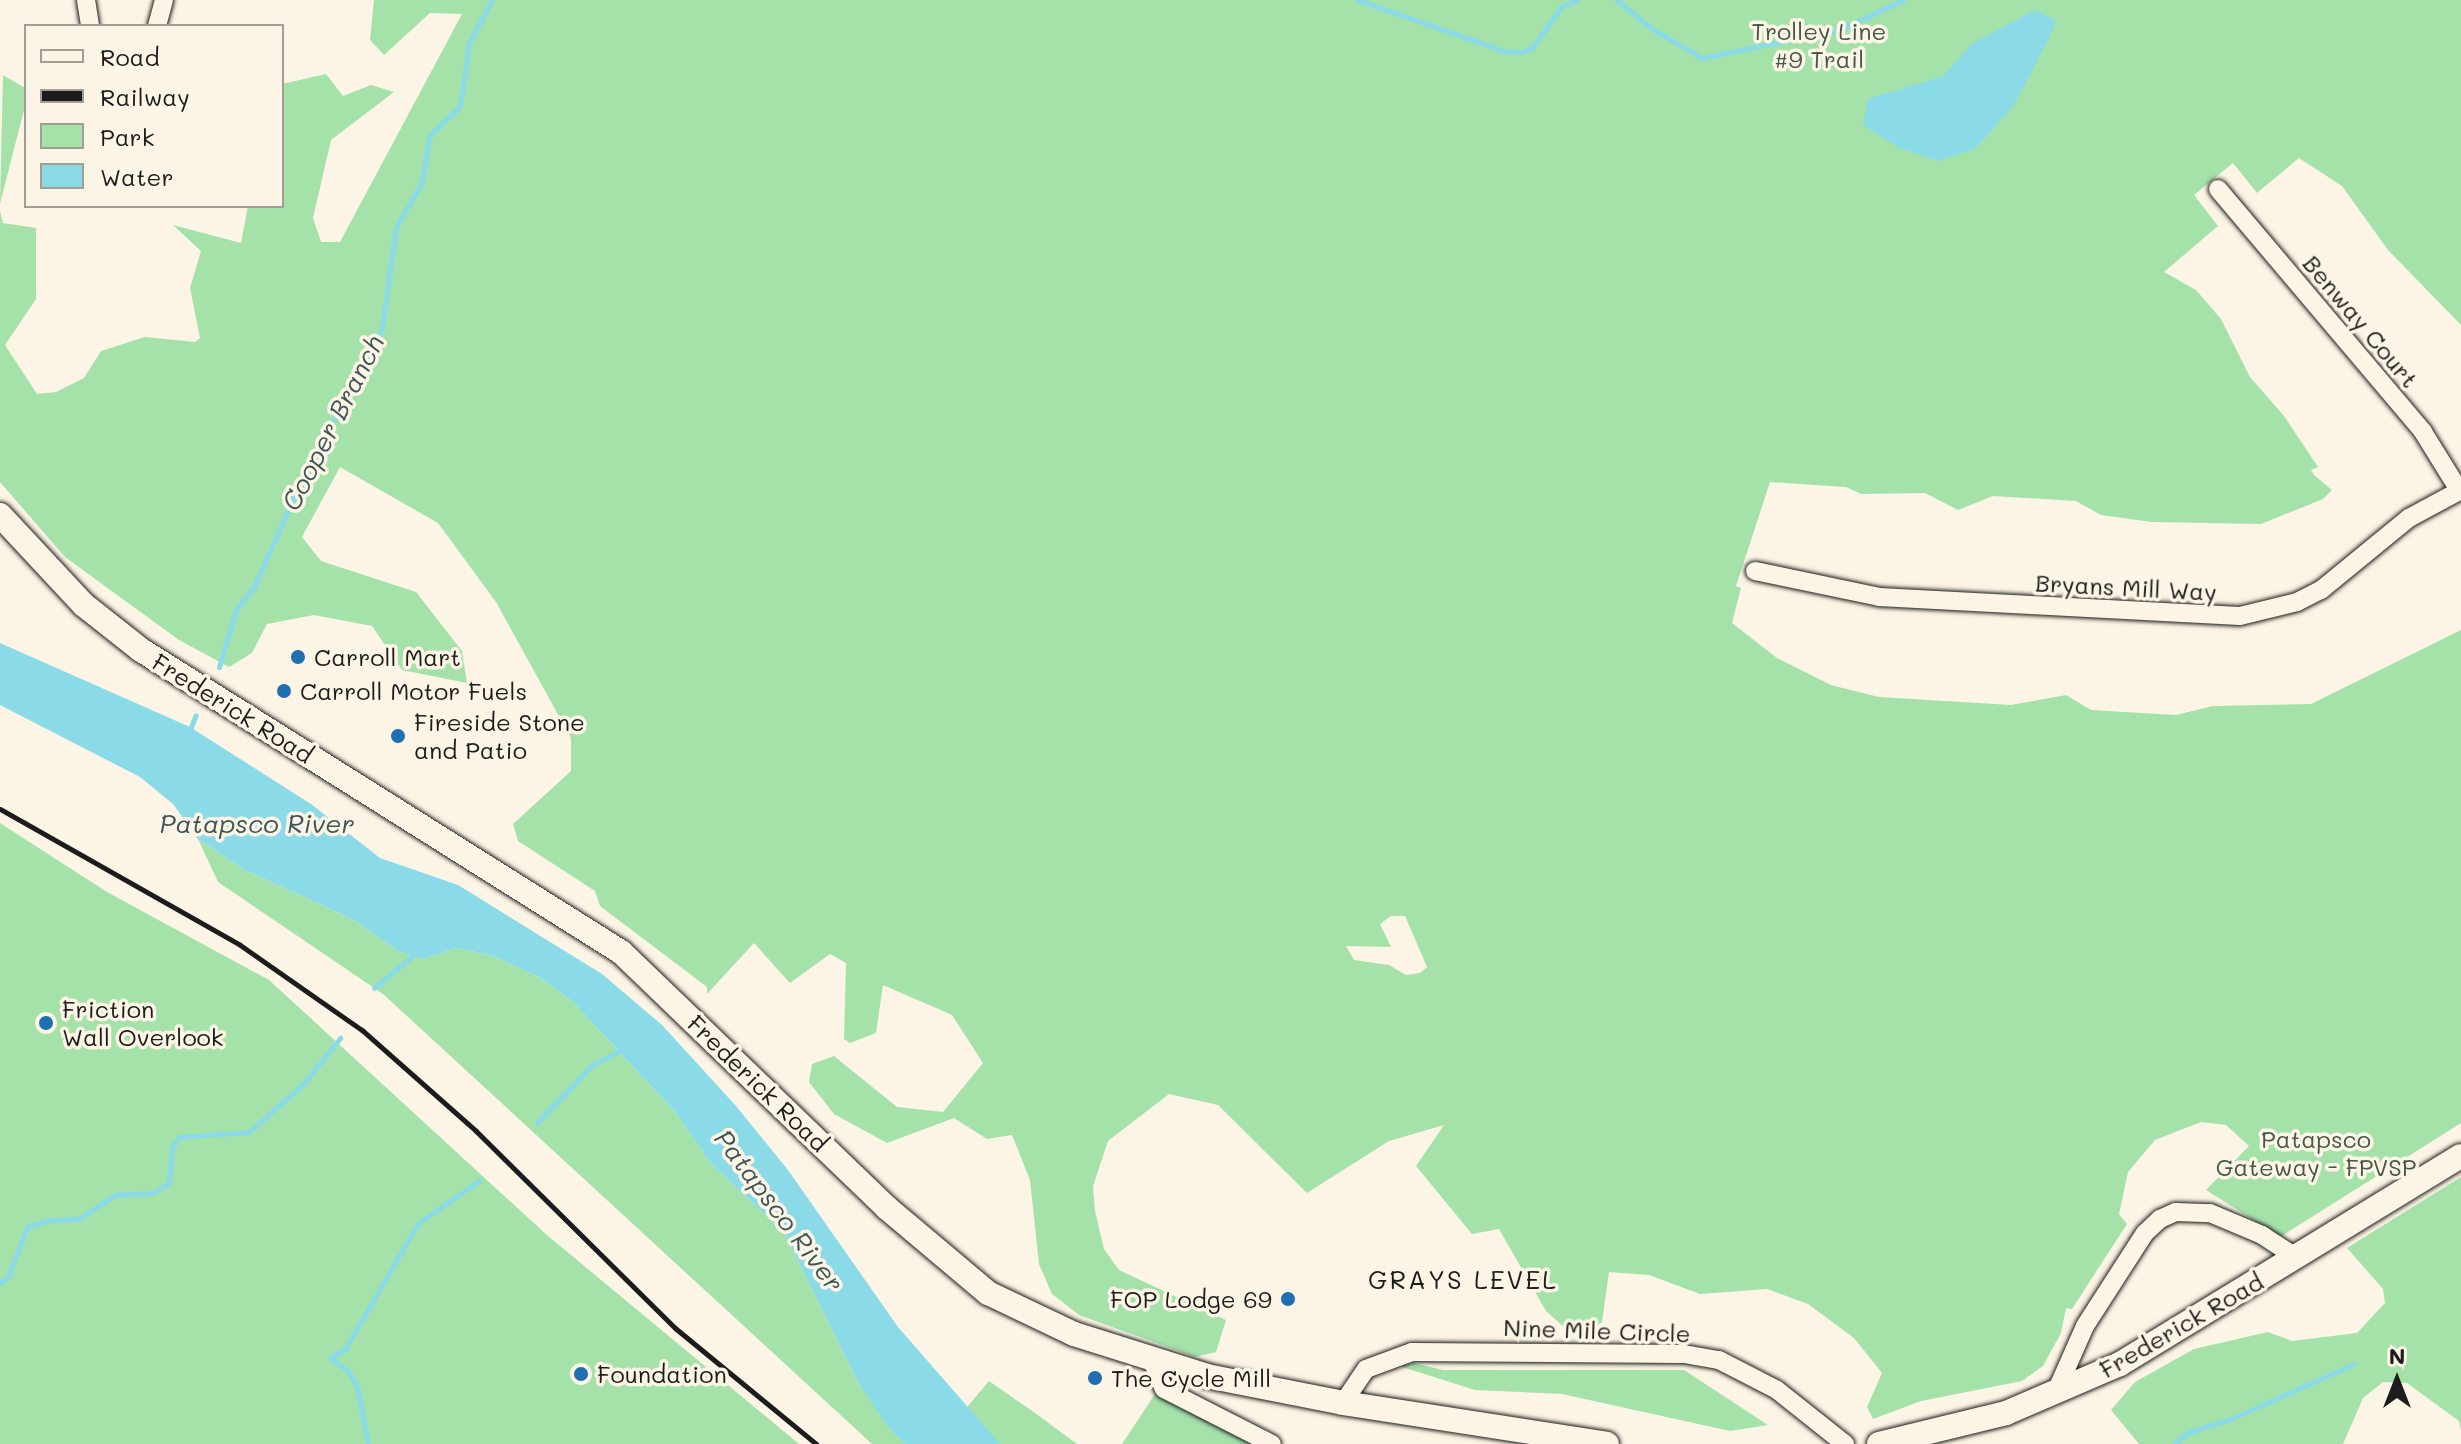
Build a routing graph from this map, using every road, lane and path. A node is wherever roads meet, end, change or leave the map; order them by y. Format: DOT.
graph roads {
  1 [pos="86,0"];
  2 [pos="164,0"];
  3 [pos="90,24"];
  4 [pos="158,24"];
  5 [pos="2218,189"];
  6 [pos="2460,490"];
  7 [pos="0,515"];
  8 [pos="1755,571"];
  9 [pos="2461,1156"];
  10 [pos="2297,1258"];
  11 [pos="1152,1361"];
  12 [pos="2055,1394"];
  13 [pos="1343,1403"];
  14 [pos="1272,1444"];
  15 [pos="1607,1444"];
  16 [pos="1845,1444"];
  17 [pos="1879,1444"];
  1 -- 3 [label="street"];
  2 -- 4 [label="street"];
  5 -- 6 [label="street, Benway Court"];
  6 -- 8 [label="street, Bryans Mill Way"];
  7 -- 11 [label="main road, Frederick Road"];
  9 -- 10 [label="main road, Frederick Road"];
  10 -- 12 [label="main road, Frederick Road"];
  10 -- 12 [label="street"];
  11 -- 13 [label="main road, Frederick Road"];
  11 -- 14 [label="street"];
  12 -- 17 [label="main road, Frederick Road"];
  13 -- 15 [label="main road, Frederick Road"];
  13 -- 16 [label="street, Nine Mile Circle"];
}
